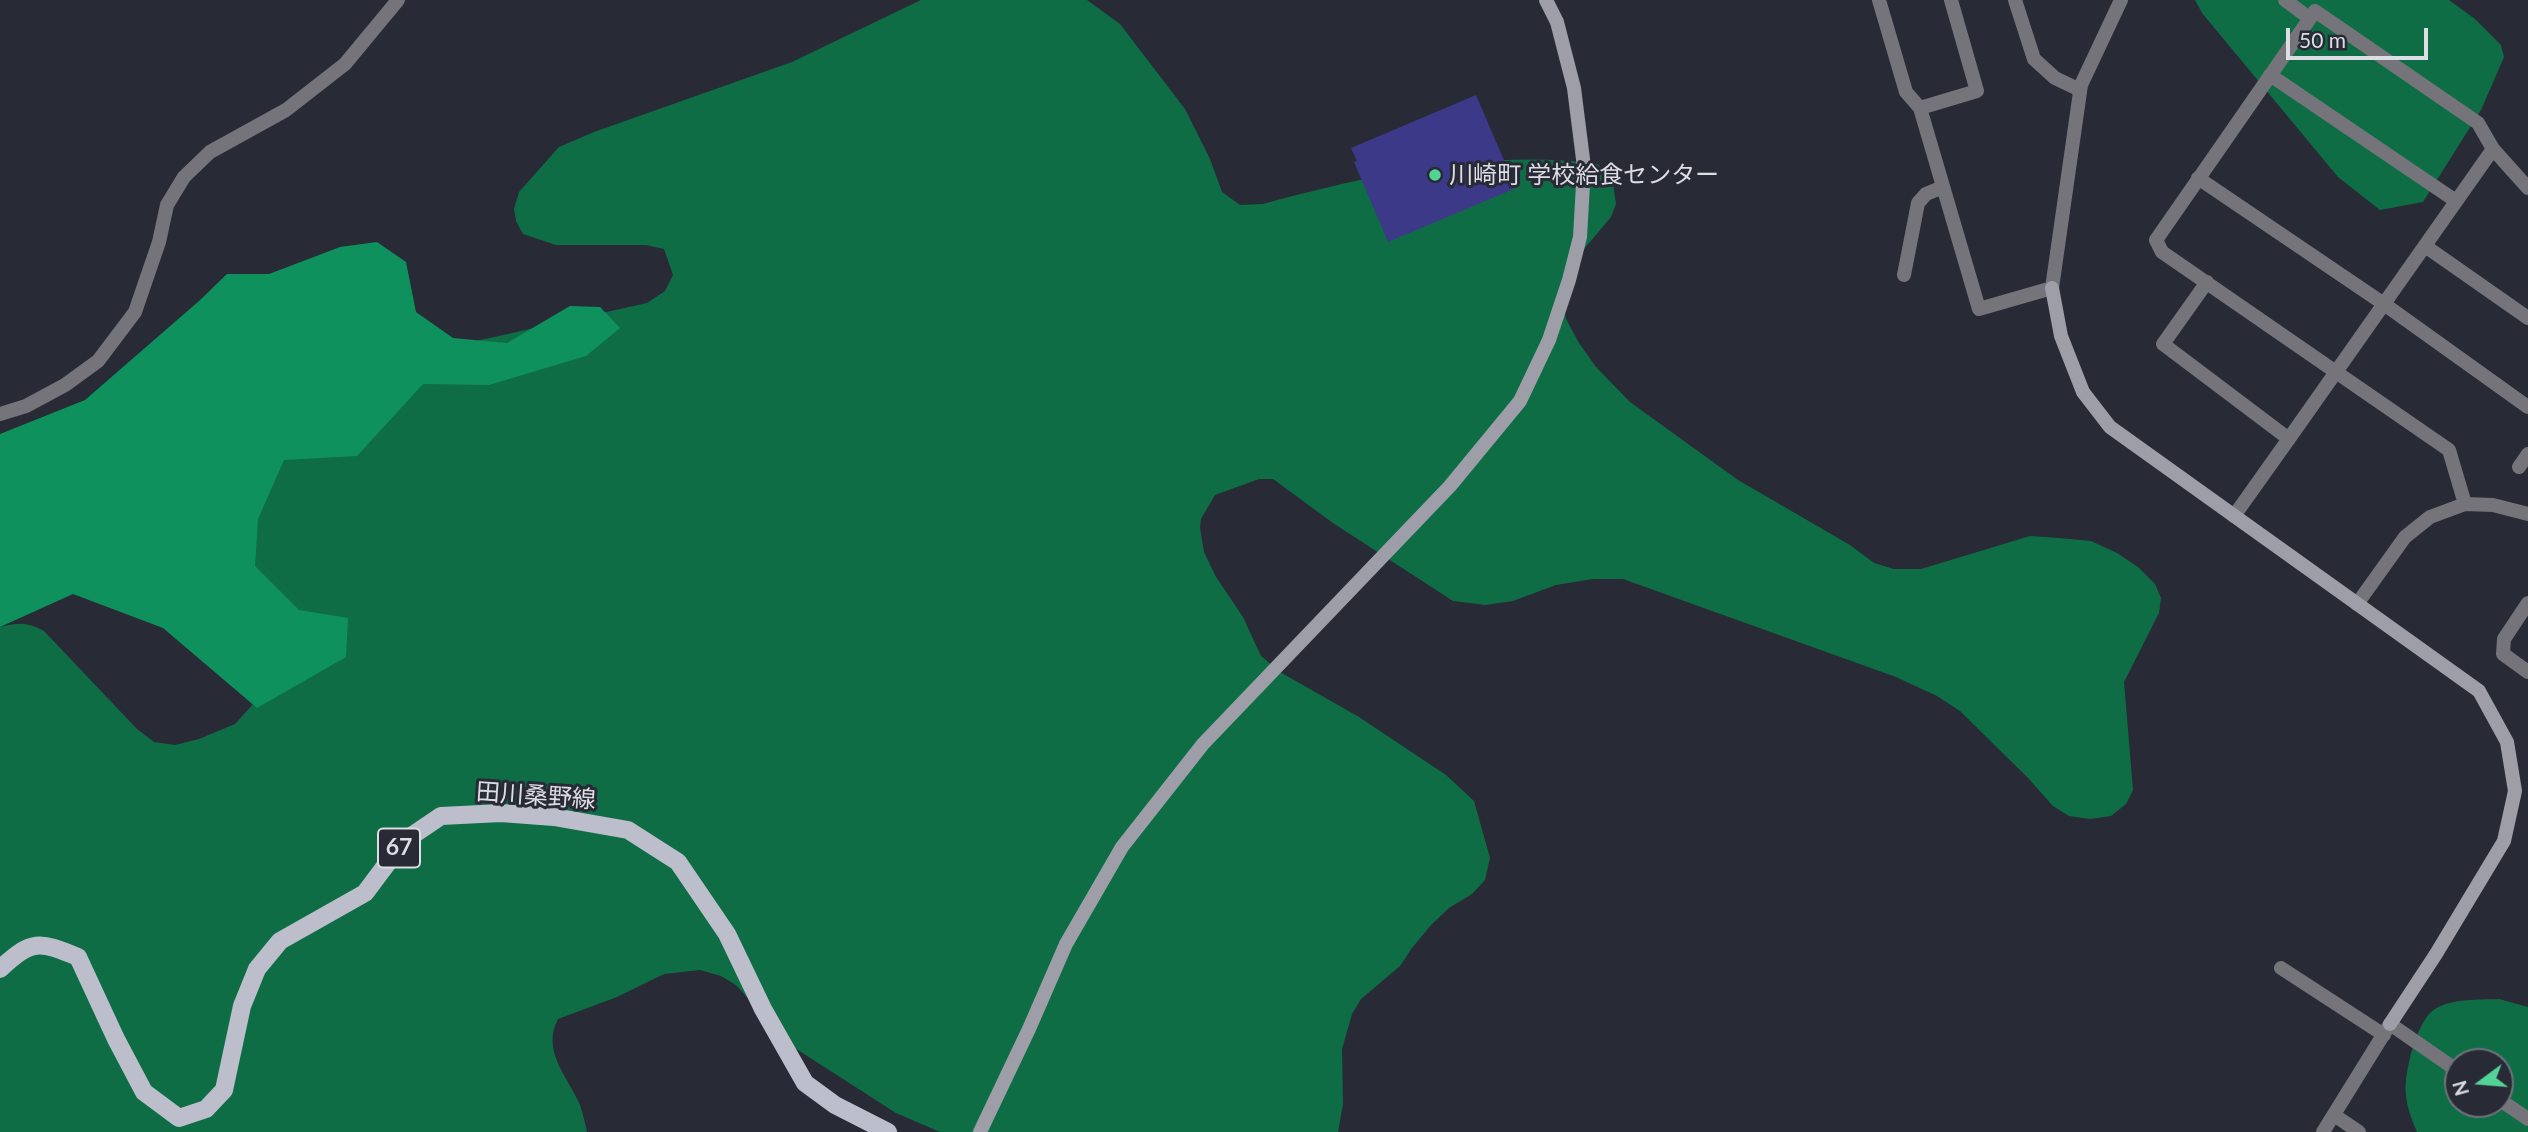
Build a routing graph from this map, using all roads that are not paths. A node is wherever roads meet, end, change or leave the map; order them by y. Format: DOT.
graph roads {
  1 [pos="398,0"];
  2 [pos="1546,0"];
  3 [pos="1879,0"];
  4 [pos="1951,0"];
  5 [pos="2015,0"];
  6 [pos="2121,0"];
  7 [pos="2285,0"];
  8 [pos="2309,18"];
  9 [pos="2270,75"];
  10 [pos="2080,90"];
  11 [pos="1920,108"];
  12 [pos="2493,149"];
  13 [pos="2199,178"];
  14 [pos="1943,187"];
  15 [pos="2528,188"];
  16 [pos="2456,201"];
  17 [pos="2425,246"];
  18 [pos="1904,275"];
  19 [pos="2207,282"];
  20 [pos="2052,288"];
  21 [pos="2384,304"];
  22 [pos="2528,318"];
  23 [pos="2337,371"];
  24 [pos="2528,407"];
  25 [pos="0,414"];
  26 [pos="2289,439"];
  27 [pos="2528,454"];
  28 [pos="2519,467"];
  29 [pos="2465,505"];
  30 [pos="2528,514"];
  31 [pos="2234,516"];
  32 [pos="2528,603"];
  33 [pos="2357,604"];
  34 [pos="2528,672"];
  35 [pos="2281,968"];
  36 [pos="0,969"];
  37 [pos="2387,1029"];
  38 [pos="2444,1063"];
  39 [pos="2334,1115"];
  40 [pos="888,1132"];
  41 [pos="980,1132"];
  42 [pos="2323,1132"];
  43 [pos="2359,1132"];
  1 -- 25 [label="street"];
  2 -- 41 [label="street"];
  3 -- 11 [label="street"];
  4 -- 11 [label="street"];
  5 -- 10 [label="street"];
  6 -- 10 [label="street"];
  7 -- 8 [label="street"];
  8 -- 9 [label="street"];
  8 -- 12 [label="street"];
  9 -- 13 [label="street"];
  9 -- 16 [label="street"];
  10 -- 20 [label="street"];
  11 -- 14 [label="street"];
  12 -- 15 [label="street"];
  12 -- 16 [label="street"];
  13 -- 19 [label="street"];
  13 -- 21 [label="street"];
  14 -- 18 [label="street"];
  14 -- 20 [label="street"];
  16 -- 17 [label="street"];
  17 -- 21 [label="street"];
  17 -- 22 [label="street"];
  19 -- 23 [label="street"];
  19 -- 26 [label="street"];
  20 -- 31 [label="street"];
  21 -- 23 [label="street"];
  21 -- 24 [label="street"];
  23 -- 26 [label="street"];
  23 -- 29 [label="street"];
  26 -- 31 [label="street"];
  27 -- 28 [label="street"];
  29 -- 30 [label="street"];
  29 -- 33 [label="street"];
  31 -- 33 [label="street"];
  32 -- 34 [label="street"];
  33 -- 37 [label="street"];
  35 -- 37 [label="street"];
  36 -- 40 [label="main road, 田川桑野線 / 67"];
  37 -- 38 [label="street"];
  37 -- 39 [label="street"];
  39 -- 42 [label="street"];
  39 -- 43 [label="street"];
}
